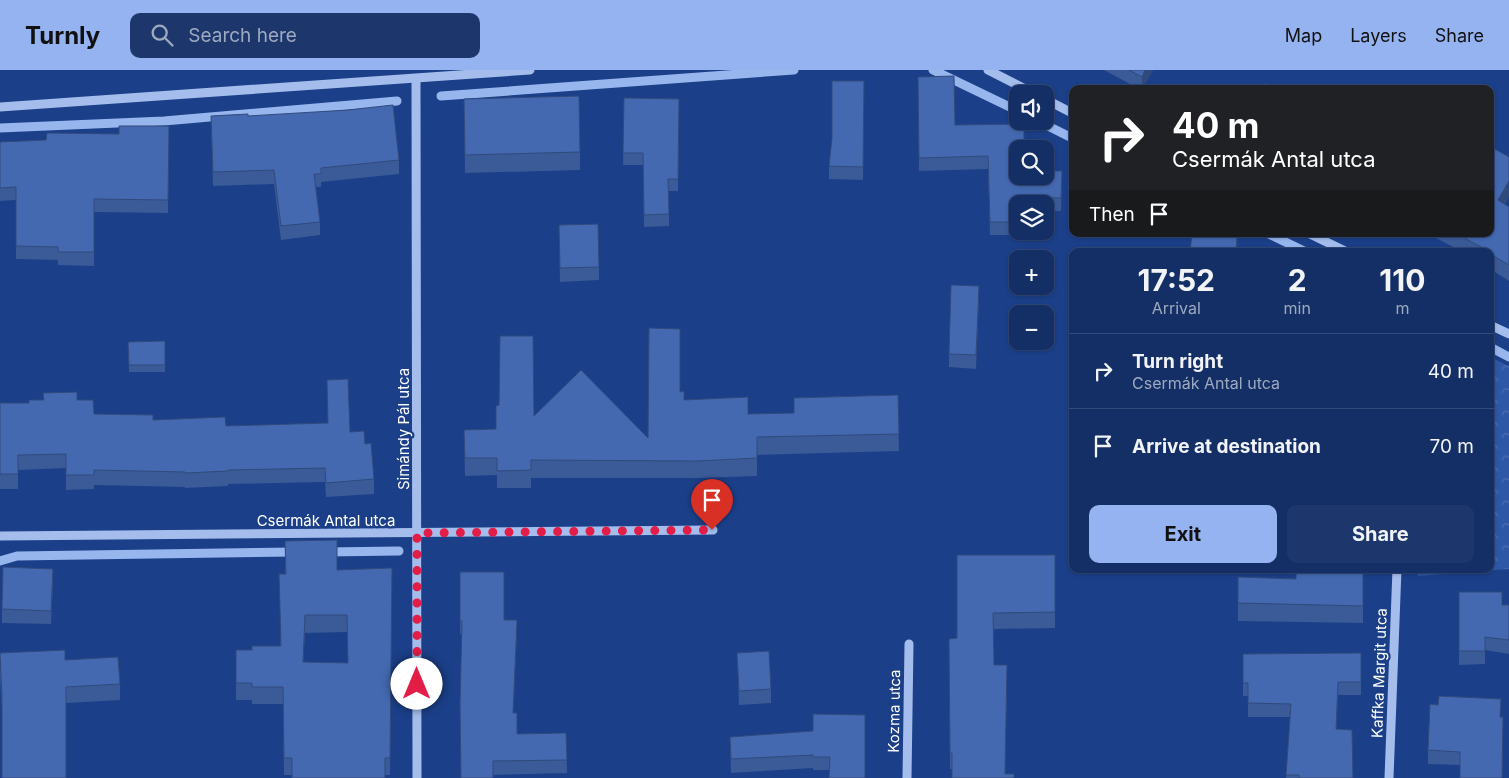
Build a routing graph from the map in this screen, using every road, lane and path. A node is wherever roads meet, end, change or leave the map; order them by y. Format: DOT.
graph roads {
  1 [pos="530,70"];
  2 [pos="988,70"];
  3 [pos="416,79"];
  4 [pos="1017,85"];
  5 [pos="1054,104"];
  6 [pos="0,107"];
  7 [pos="1069,111"];
  8 [pos="1316,237"];
  9 [pos="1339,248"];
  10 [pos="1494,327"];
  11 [pos="1509,334"];
  12 [pos="712,530"];
  13 [pos="417,533"];
  14 [pos="0,536"];
  15 [pos="1397,573"];
  16 [pos="909,644"];
  17 [pos="417,778"];
  18 [pos="907,778"];
  19 [pos="1389,778"];
  1 -- 3 [label="street"];
  2 -- 4 [label="street"];
  3 -- 6 [label="street"];
  3 -- 13 [label="street, Simándy Pál utca"];
  5 -- 7 [label="street"];
  8 -- 9 [label="street"];
  10 -- 11 [label="street"];
  12 -- 13 [label="street, Csermák Antal utca"];
  13 -- 14 [label="street, Csermák Antal utca"];
  13 -- 17 [label="street, Simándy Pál utca"];
  15 -- 19 [label="street, Kaffka Margit utca"];
  16 -- 18 [label="street, Kozma utca"];
}
